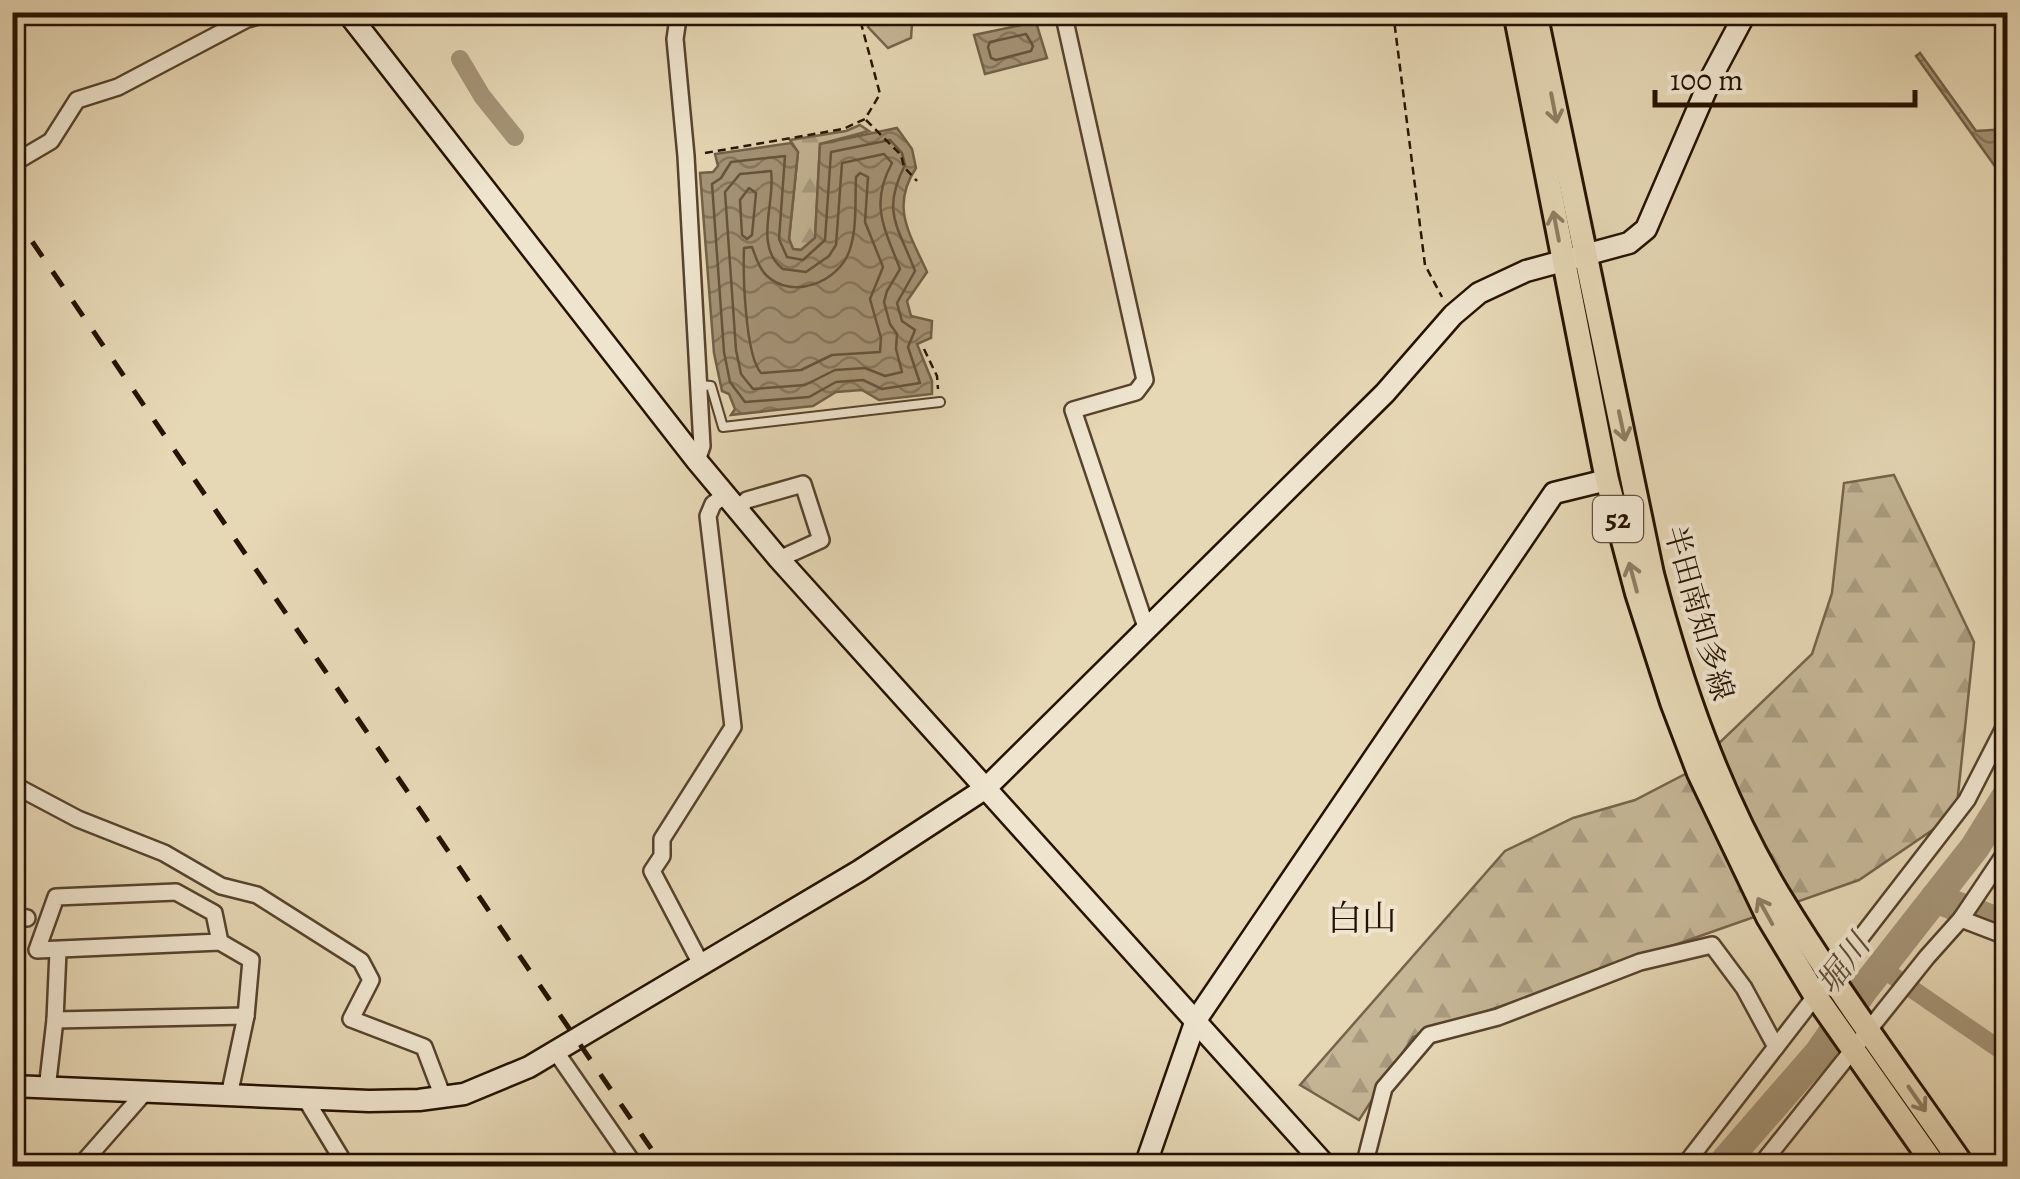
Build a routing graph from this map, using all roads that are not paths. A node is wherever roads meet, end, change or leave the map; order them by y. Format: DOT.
graph roads {
  1 [pos="272,12"];
  2 [pos="347,12"];
  3 [pos="679,12"];
  4 [pos="896,12"];
  5 [pos="927,12"];
  6 [pos="1062,12"];
  7 [pos="1516,12"];
  8 [pos="1535,12"];
  9 [pos="1746,12"];
  10 [pos="12,164"];
  11 [pos="2008,243"];
  12 [pos="2008,257"];
  13 [pos="1574,258"];
  14 [pos="699,385"];
  15 [pos="940,402"];
  16 [pos="697,461"];
  17 [pos="1607,480"];
  18 [pos="731,502"];
  19 [pos="779,559"];
  20 [pos="1146,627"];
  21 [pos="2008,720"];
  22 [pos="12,784"];
  23 [pos="986,788"];
  24 [pos="2005,853"];
  25 [pos="1961,918"];
  26 [pos="2008,937"];
  27 [pos="220,942"];
  28 [pos="58,951"];
  29 [pos="701,964"];
  30 [pos="1831,974"];
  31 [pos="1815,995"];
  32 [pos="246,1016"];
  33 [pos="55,1020"];
  34 [pos="1196,1020"];
  35 [pos="1875,1025"];
  36 [pos="1776,1047"];
  37 [pos="1854,1050"];
  38 [pos="556,1052"];
  39 [pos="12,1086"];
  40 [pos="47,1089"];
  41 [pos="145,1092"];
  42 [pos="228,1096"];
  43 [pos="443,1097"];
  44 [pos="305,1098"];
  45 [pos="80,1166"];
  46 [pos="346,1166"];
  47 [pos="634,1166"];
  48 [pos="1145,1166"];
  49 [pos="1326,1166"];
  50 [pos="1364,1166"];
  51 [pos="1684,1166"];
  52 [pos="1760,1166"];
  53 [pos="1935,1166"];
  54 [pos="1964,1166"];
  1 -- 10 [label="street"];
  2 -- 16 [label="street"];
  3 -- 14 [label="street"];
  4 -- 5 [label="street"];
  6 -- 20 [label="street"];
  13 -- 7 [label="main road, 半田南知多線 / 52, one-way"];
  8 -- 13 [label="main road, 半田南知多線 / 52, one-way"];
  9 -- 13 [label="street"];
  11 -- 12 [label="street"];
  13 -- 17 [label="main road, 半田南知多線 / 52"];
  13 -- 20 [label="street"];
  13 -- 30 [label="main road, 半田南知多線 / 52, one-way"];
  14 -- 15 [label="lane"];
  14 -- 16 [label="street"];
  16 -- 18 [label="street"];
  31 -- 17 [label="main road, 半田南知多線 / 52, one-way"];
  17 -- 34 [label="street"];
  18 -- 19 [label="street"];
  18 -- 19 [label="street"];
  18 -- 29 [label="street"];
  19 -- 23 [label="street"];
  20 -- 23 [label="street"];
  21 -- 30 [label="street"];
  22 -- 43 [label="street"];
  23 -- 29 [label="street"];
  23 -- 34 [label="street"];
  24 -- 25 [label="street"];
  25 -- 26 [label="street"];
  25 -- 35 [label="street"];
  27 -- 28 [label="street"];
  27 -- 28 [label="street"];
  27 -- 32 [label="street"];
  28 -- 33 [label="street"];
  29 -- 38 [label="street"];
  30 -- 31 [label="street"];
  30 -- 35 [label="main road, 半田南知多線 / 52"];
  31 -- 36 [label="street"];
  31 -- 37 [label="main road, 半田南知多線 / 52"];
  32 -- 33 [label="street"];
  32 -- 42 [label="street"];
  33 -- 40 [label="street"];
  34 -- 48 [label="street"];
  34 -- 49 [label="street"];
  35 -- 37 [label="street"];
  35 -- 54 [label="main road, 半田南知多線 / 52, one-way"];
  36 -- 50 [label="street"];
  36 -- 51 [label="street"];
  37 -- 52 [label="street"];
  37 -- 53 [label="main road, 半田南知多線 / 52"];
  38 -- 43 [label="street"];
  38 -- 47 [label="street"];
  39 -- 40 [label="street"];
  40 -- 41 [label="street"];
  41 -- 42 [label="street"];
  41 -- 45 [label="street"];
  42 -- 44 [label="street"];
  43 -- 44 [label="street"];
  44 -- 46 [label="street"];
}
